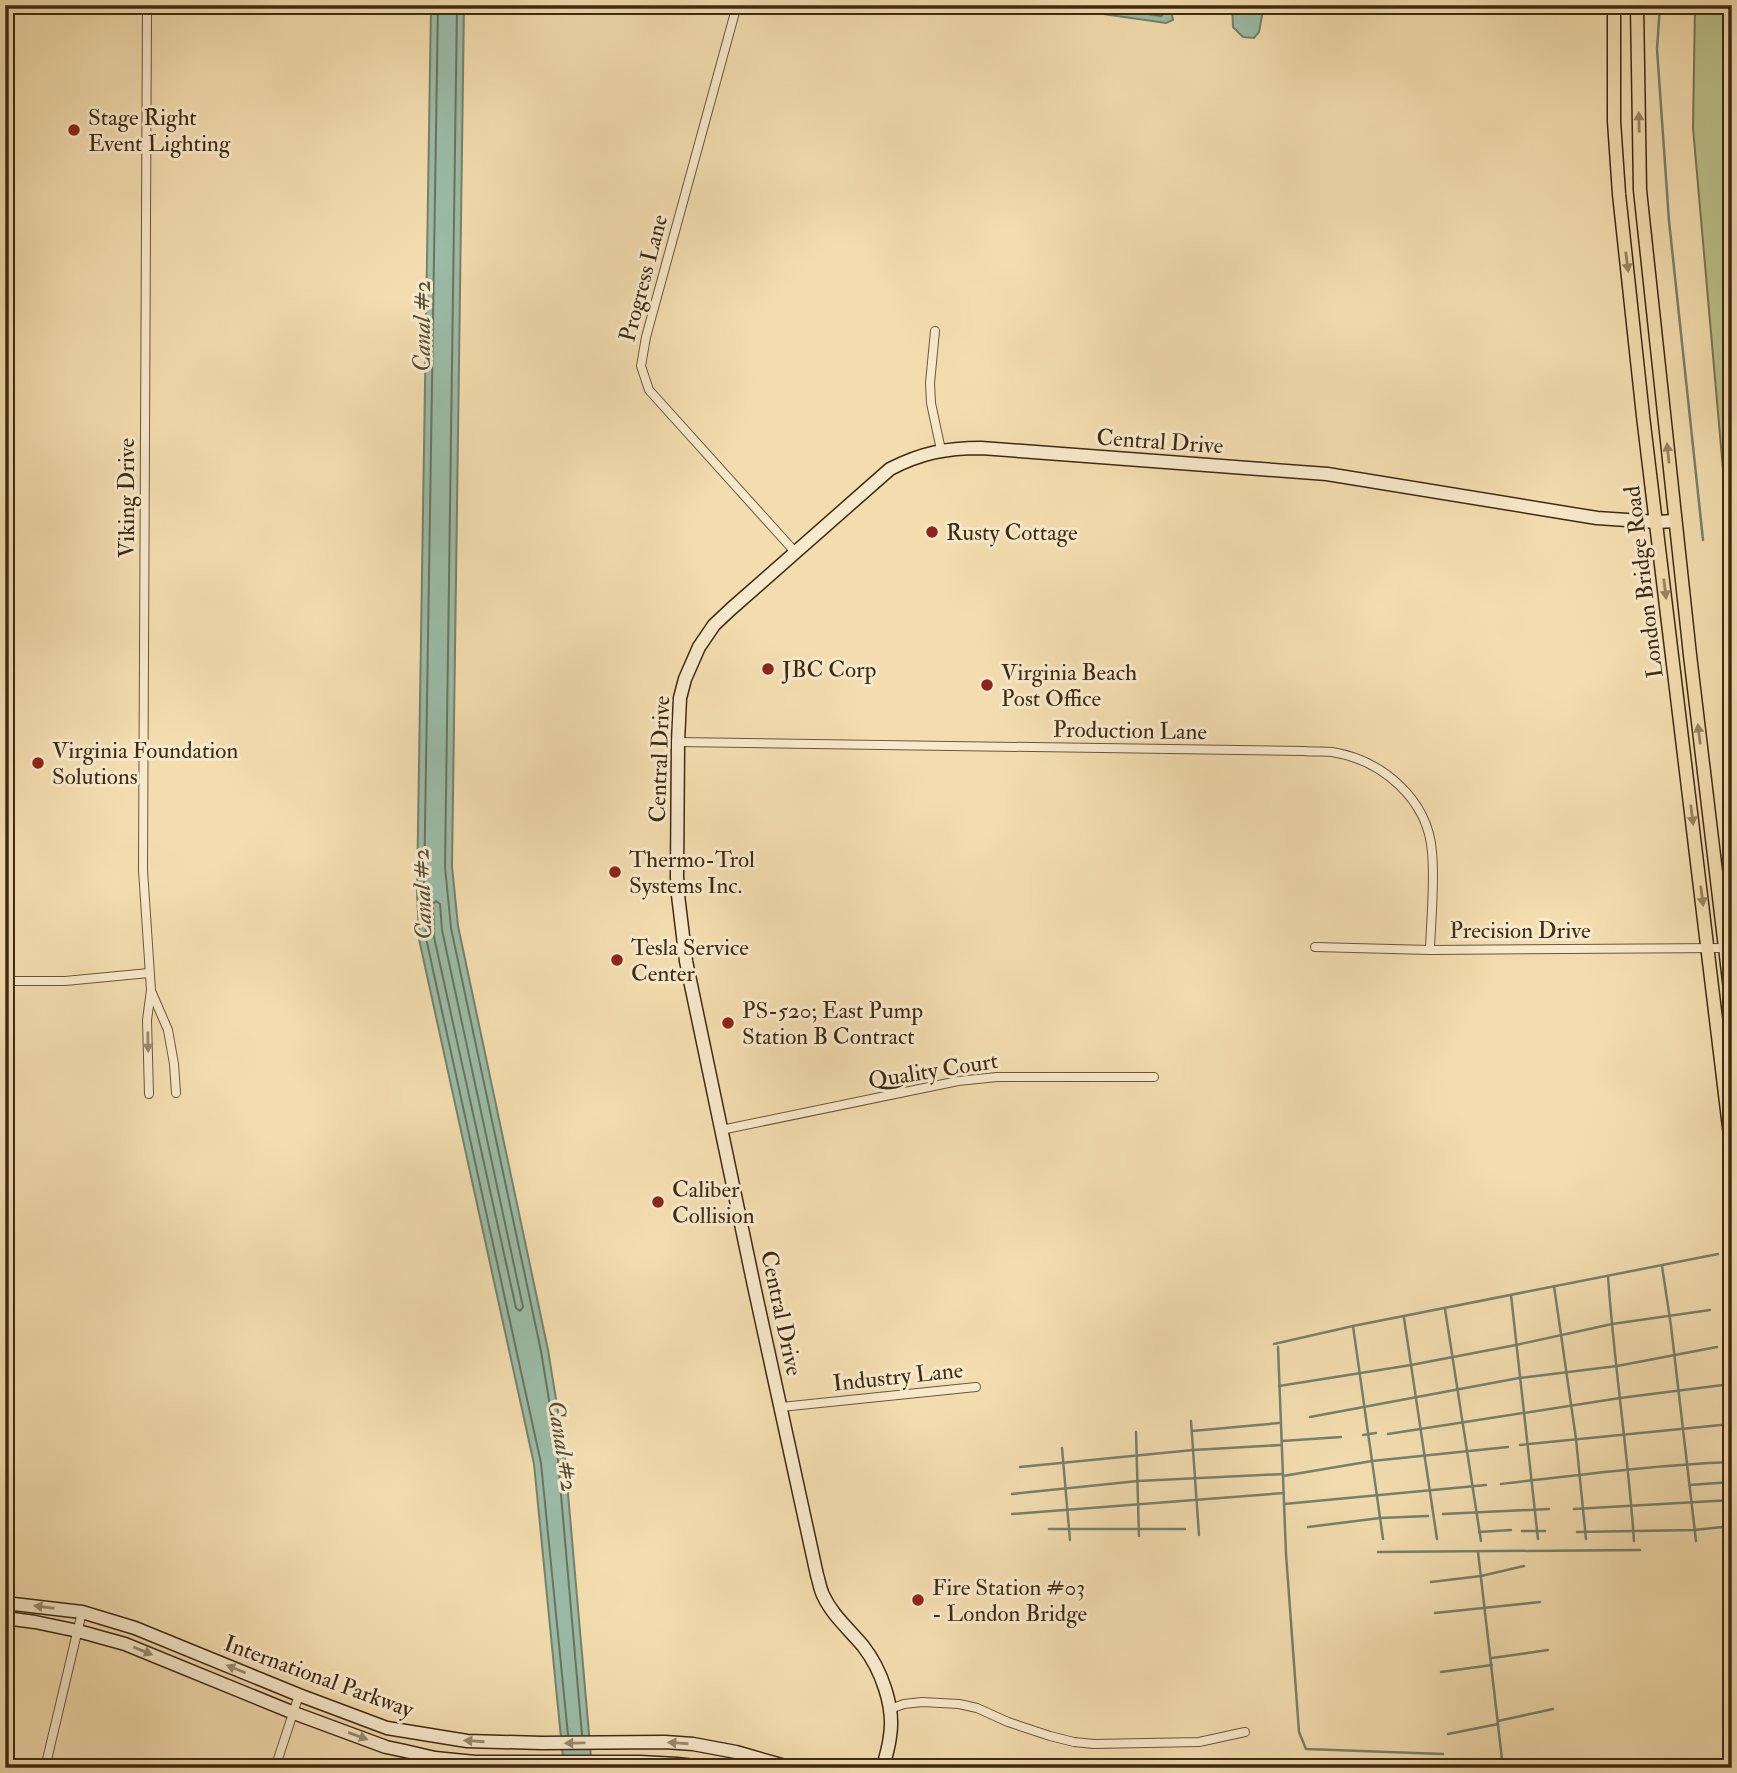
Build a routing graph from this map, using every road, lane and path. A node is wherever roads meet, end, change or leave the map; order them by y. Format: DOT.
graph roads {
  1 [pos="147,5"];
  2 [pos="737,5"];
  3 [pos="1614,5"];
  4 [pos="1636,5"];
  5 [pos="935,331"];
  6 [pos="941,450"];
  7 [pos="1675,521"];
  8 [pos="1657,522"];
  9 [pos="796,553"];
  10 [pos="678,742"];
  11 [pos="1315,947"];
  12 [pos="1708,948"];
  13 [pos="1725,948"];
  14 [pos="1430,950"];
  15 [pos="149,974"];
  16 [pos="5,981"];
  17 [pos="151,990"];
  18 [pos="1732,1006"];
  19 [pos="1154,1077"];
  20 [pos="176,1093"];
  21 [pos="149,1094"];
  22 [pos="722,1130"];
  23 [pos="1732,1152"];
  24 [pos="976,1387"];
  25 [pos="781,1408"];
  26 [pos="5,1602"];
  27 [pos="82,1612"];
  28 [pos="5,1618"];
  29 [pos="78,1631"];
  30 [pos="299,1695"];
  31 [pos="890,1709"];
  32 [pos="294,1713"];
  33 [pos="1245,1732"];
  34 [pos="45,1768"];
  35 [pos="275,1768"];
  36 [pos="712,1768"];
  37 [pos="792,1768"];
  38 [pos="883,1768"];
  1 -- 15 [label="street, Viking Drive"];
  2 -- 9 [label="street, Progress Lane"];
  3 -- 8 [label="main road, London Bridge Road, one-way"];
  7 -- 4 [label="main road, London Bridge Road, one-way"];
  5 -- 6 [label="street"];
  6 -- 8 [label="street, Central Drive"];
  6 -- 9 [label="street, Central Drive"];
  7 -- 8 [label="street, Central Drive"];
  13 -- 7 [label="main road, London Bridge Road, one-way"];
  8 -- 12 [label="main road, London Bridge Road, one-way"];
  9 -- 10 [label="street, Central Drive"];
  10 -- 14 [label="street, Production Lane"];
  10 -- 22 [label="street, Central Drive"];
  11 -- 14 [label="street, Precision Drive"];
  12 -- 13 [label="street, Precision Drive"];
  12 -- 14 [label="street, Precision Drive"];
  12 -- 23 [label="main road, London Bridge Road"];
  13 -- 18 [label="main road, London Bridge Road"];
  15 -- 16 [label="street"];
  15 -- 17 [label="street, Viking Drive"];
  17 -- 20 [label="street, Viking Drive"];
  17 -- 21 [label="street, Viking Drive, one-way"];
  19 -- 22 [label="street, Quality Court"];
  22 -- 25 [label="street, Central Drive"];
  24 -- 25 [label="street, Industry Lane"];
  25 -- 31 [label="street, Central Drive"];
  27 -- 26 [label="street, International Parkway, one-way"];
  27 -- 29 [label="street"];
  30 -- 27 [label="street, International Parkway, one-way"];
  28 -- 29 [label="street, International Parkway"];
  29 -- 32 [label="street, International Parkway, one-way"];
  29 -- 34 [label="street"];
  30 -- 32 [label="street"];
  37 -- 30 [label="street, International Parkway, one-way"];
  31 -- 33 [label="street"];
  31 -- 38 [label="street, Central Drive"];
  32 -- 35 [label="street"];
  32 -- 36 [label="street, International Parkway, one-way"];
}
